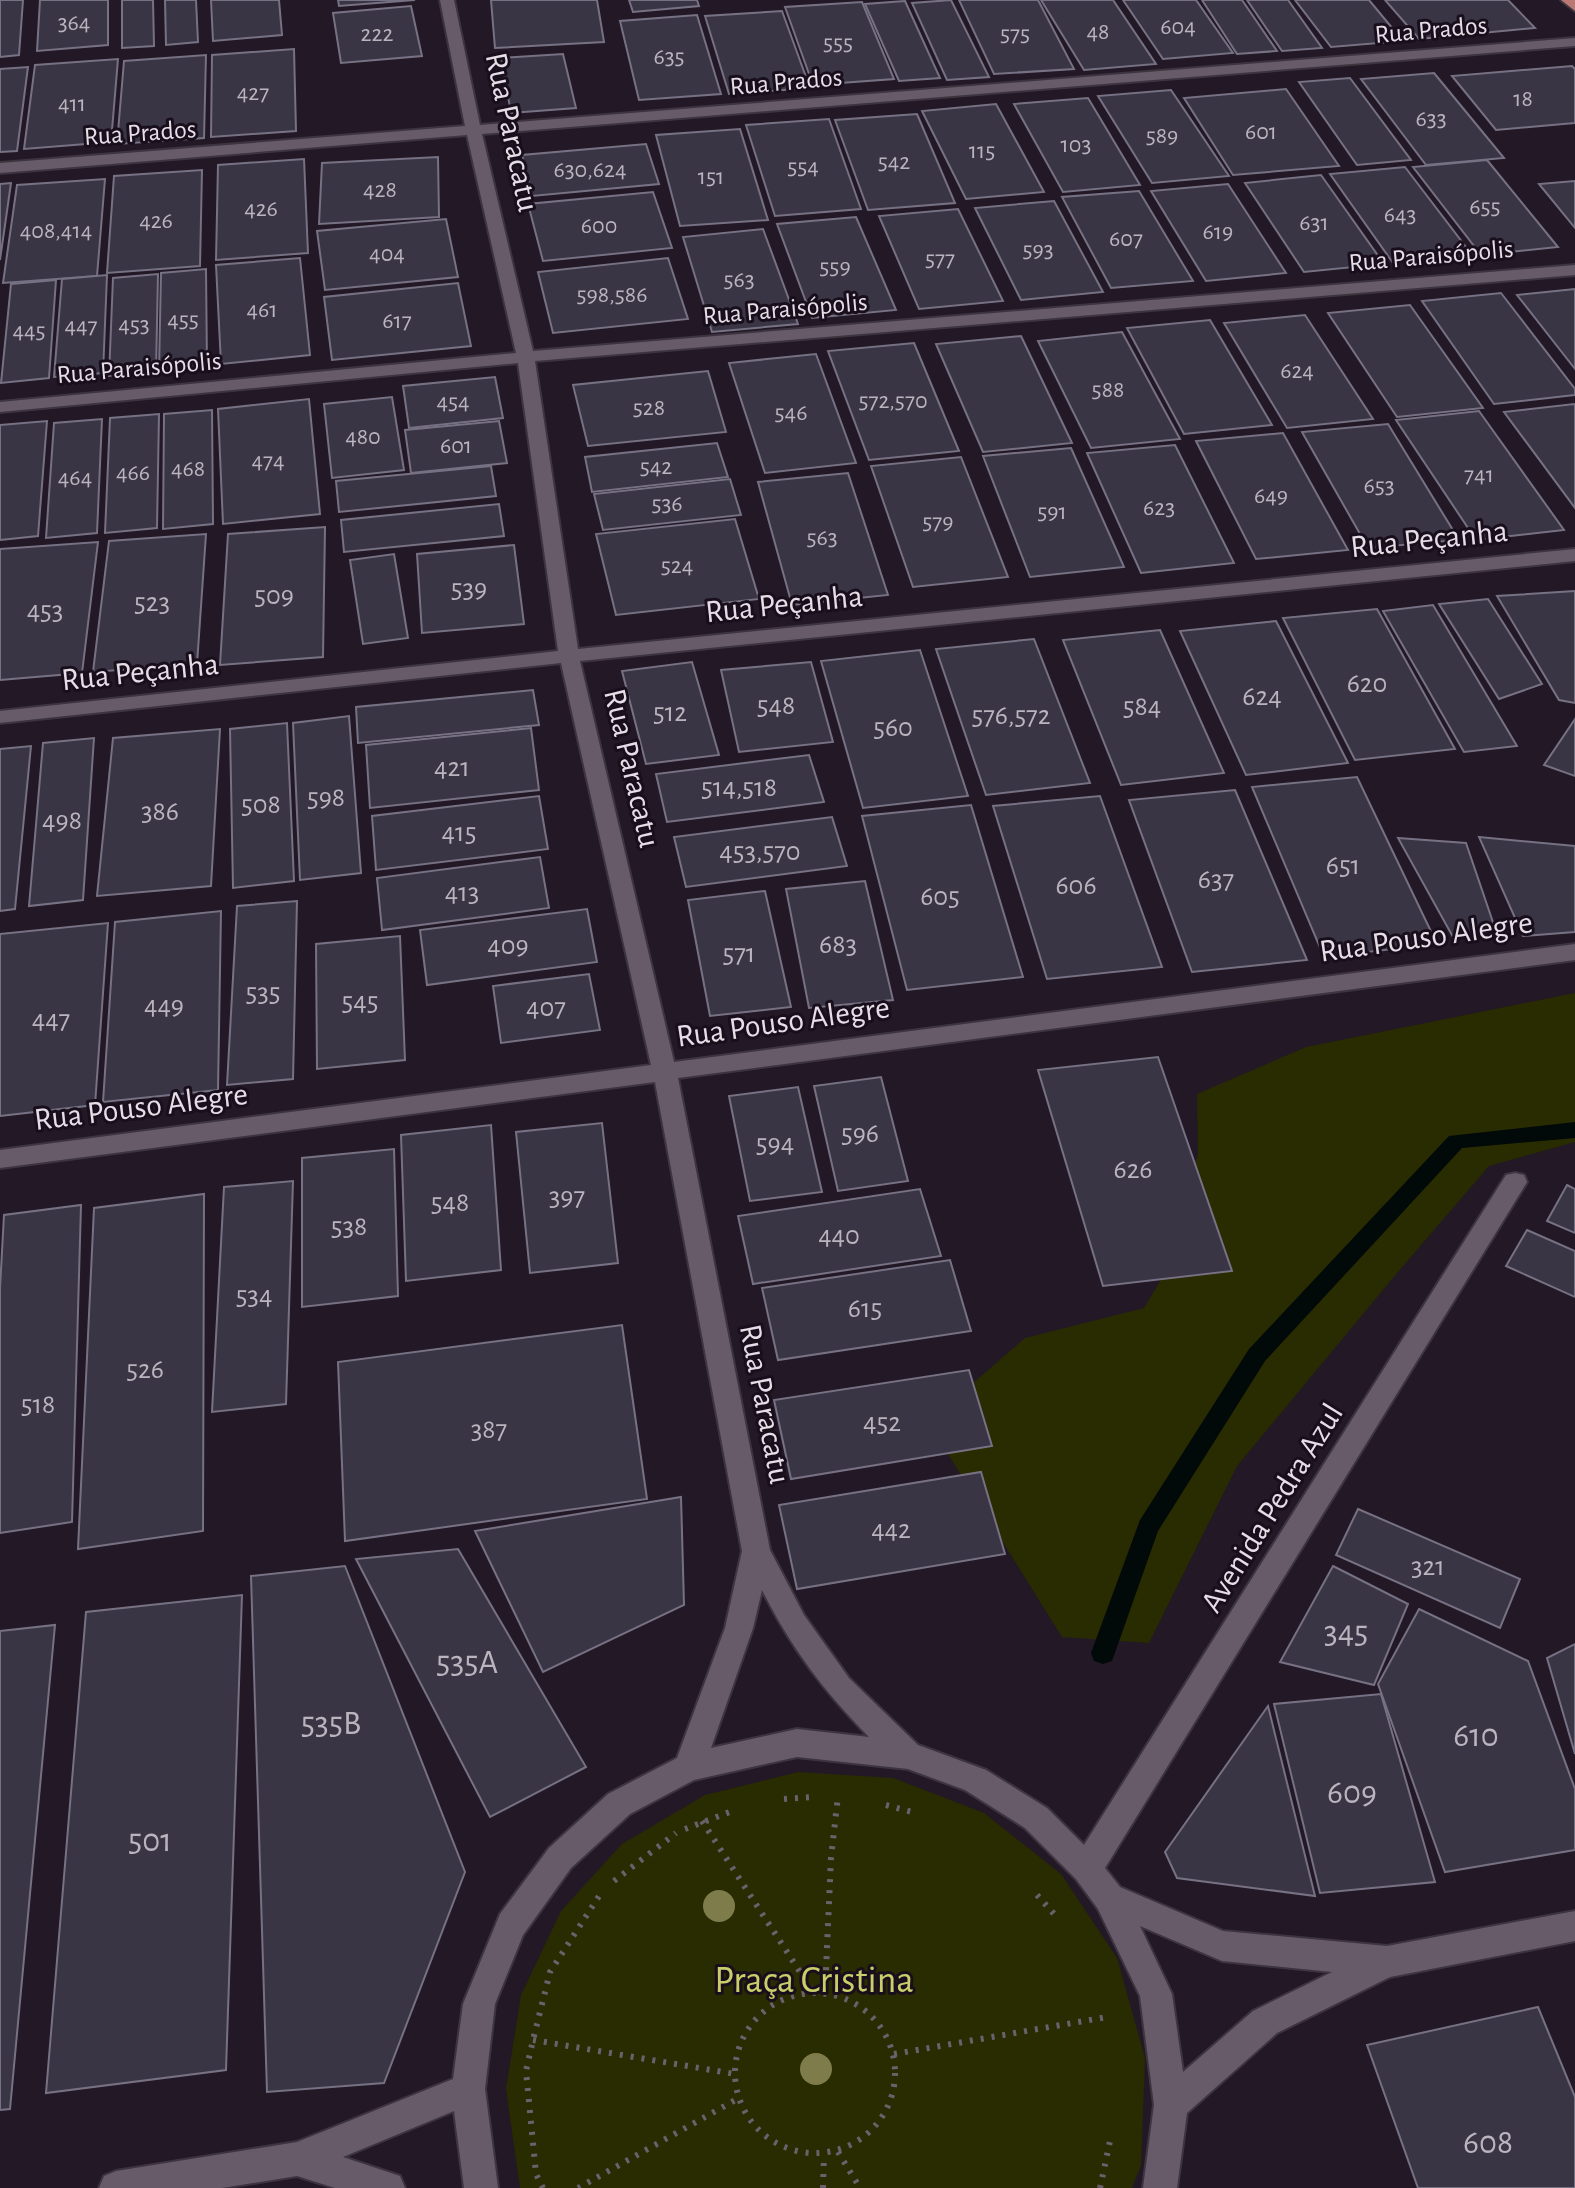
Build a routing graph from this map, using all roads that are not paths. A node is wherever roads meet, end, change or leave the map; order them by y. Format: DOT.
graph roads {
  1 [pos="447,0"];
  2 [pos="1568,0"];
  3 [pos="1575,7"];
  4 [pos="1575,42"];
  5 [pos="474,132"];
  6 [pos="0,168"];
  7 [pos="1575,270"];
  8 [pos="526,357"];
  9 [pos="0,407"];
  10 [pos="1575,555"];
  11 [pos="569,656"];
  12 [pos="0,717"];
  13 [pos="1575,952"];
  14 [pos="665,1072"];
  15 [pos="0,1159"];
  16 [pos="1515,1182"];
  17 [pos="756,1551"];
  18 [pos="908,1755"];
  19 [pos="681,1772"];
  20 [pos="1087,1869"];
  21 [pos="1109,1898"];
  22 [pos="1575,1926"];
  23 [pos="1387,1962"];
  24 [pos="468,2089"];
  25 [pos="1171,2105"];
  26 [pos="297,2159"];
  27 [pos="116,2188"];
  28 [pos="388,2188"];
  29 [pos="481,2188"];
  30 [pos="1160,2188"];
  1 -- 5 [label="street, Rua Paracatu"];
  2 -- 3 [label="main road"];
  4 -- 5 [label="street, Rua Prados"];
  5 -- 6 [label="street, Rua Prados"];
  5 -- 8 [label="street, Rua Paracatu"];
  7 -- 8 [label="street, Rua Paraisópolis"];
  8 -- 9 [label="street, Rua Paraisópolis"];
  8 -- 11 [label="street, Rua Paracatu"];
  10 -- 11 [label="street, Rua Peçanha"];
  11 -- 12 [label="street, Rua Peçanha"];
  11 -- 14 [label="street, Rua Paracatu"];
  13 -- 14 [label="street, Rua Pouso Alegre"];
  14 -- 15 [label="street, Rua Pouso Alegre"];
  14 -- 17 [label="street, Rua Paracatu"];
  16 -- 20 [label="street, Avenida Pedra Azul"];
  17 -- 18 [label="street, Rua Paracatu"];
  17 -- 19 [label="street, Rua Paracatu"];
  18 -- 19 [label="street"];
  18 -- 20 [label="street"];
  19 -- 24 [label="street"];
  20 -- 21 [label="street"];
  21 -- 23 [label="street"];
  21 -- 25 [label="street"];
  22 -- 23 [label="street"];
  23 -- 25 [label="street"];
  24 -- 26 [label="street"];
  24 -- 29 [label="street"];
  25 -- 30 [label="street"];
  26 -- 27 [label="street"];
  26 -- 28 [label="street"];
}
